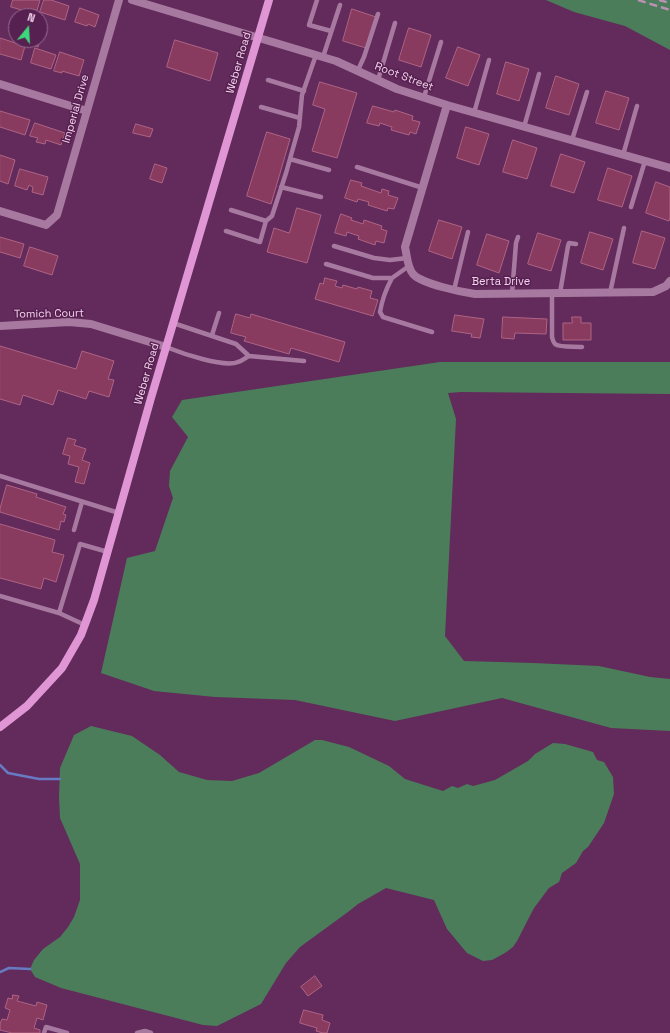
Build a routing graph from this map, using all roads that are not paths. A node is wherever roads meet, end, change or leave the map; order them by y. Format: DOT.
graph roads {
  1 [pos="119,0"];
  2 [pos="132,0"];
  3 [pos="269,0"];
  4 [pos="317,0"];
  5 [pos="340,4"];
  6 [pos="378,14"];
  7 [pos="395,23"];
  8 [pos="331,31"];
  9 [pos="258,38"];
  10 [pos="441,42"];
  11 [pos="320,56"];
  12 [pos="489,60"];
  13 [pos="358,70"];
  14 [pos="539,74"];
  15 [pos="268,80"];
  16 [pos="378,80"];
  17 [pos="0,84"];
  18 [pos="304,91"];
  19 [pos="587,92"];
  20 [pos="424,97"];
  21 [pos="447,105"];
  22 [pos="637,106"];
  23 [pos="261,107"];
  24 [pos="87,111"];
  25 [pos="474,113"];
  26 [pos="300,118"];
  27 [pos="524,127"];
  28 [pos="572,140"];
  29 [pos="622,155"];
  30 [pos="290,159"];
  31 [pos="646,161"];
  32 [pos="357,167"];
  33 [pos="670,168"];
  34 [pos="329,170"];
  35 [pos="281,187"];
  36 [pos="423,188"];
  37 [pos="320,197"];
  38 [pos="631,207"];
  39 [pos="231,210"];
  40 [pos="0,211"];
  41 [pos="266,221"];
  42 [pos="624,228"];
  43 [pos="226,232"];
  44 [pos="468,232"];
  45 [pos="518,237"];
  46 [pos="576,244"];
  47 [pos="334,246"];
  48 [pos="408,262"];
  49 [pos="326,264"];
  50 [pos="392,278"];
  51 [pos="670,281"];
  52 [pos="454,291"];
  53 [pos="556,293"];
  54 [pos="610,293"];
  55 [pos="512,294"];
  56 [pos="218,313"];
  57 [pos="173,323"];
  58 [pos="0,326"];
  59 [pos="432,332"];
  60 [pos="212,335"];
  61 [pos="166,347"];
  62 [pos="582,347"];
  63 [pos="249,356"];
  64 [pos="304,361"];
  65 [pos="0,476"];
  66 [pos="82,502"];
  67 [pos="118,513"];
  68 [pos="74,530"];
  69 [pos="108,552"];
  70 [pos="0,596"];
  71 [pos="59,613"];
  72 [pos="85,625"];
  73 [pos="0,727"];
  74 [pos="44,1033"];
  75 [pos="66,1033"];
  76 [pos="138,1033"];
  77 [pos="150,1033"];
  1 -- 24 [label="street, Imperial Drive"];
  2 -- 9 [label="street, Root Street"];
  3 -- 9 [label="main road, Weber Road"];
  4 -- 8 [label="lane"];
  5 -- 8 [label="lane"];
  6 -- 13 [label="lane"];
  7 -- 16 [label="lane"];
  8 -- 11 [label="lane"];
  9 -- 11 [label="street, Root Street"];
  9 -- 57 [label="main road, Weber Road"];
  10 -- 20 [label="lane"];
  11 -- 13 [label="street, Root Street"];
  11 -- 18 [label="lane"];
  12 -- 25 [label="lane"];
  13 -- 16 [label="street, Root Street"];
  14 -- 27 [label="lane"];
  15 -- 18 [label="lane"];
  16 -- 20 [label="street, Root Street"];
  17 -- 24 [label="street"];
  18 -- 26 [label="lane"];
  19 -- 28 [label="lane"];
  20 -- 21 [label="street, Root Street"];
  21 -- 25 [label="street, Root Street"];
  21 -- 36 [label="street"];
  22 -- 29 [label="lane"];
  23 -- 26 [label="lane"];
  24 -- 40 [label="street, Imperial Drive"];
  25 -- 27 [label="street, Root Street"];
  26 -- 30 [label="lane"];
  27 -- 28 [label="street, Root Street"];
  28 -- 29 [label="street, Root Street"];
  29 -- 31 [label="street, Root Street"];
  30 -- 34 [label="lane"];
  30 -- 35 [label="lane"];
  31 -- 33 [label="street, Root Street"];
  31 -- 38 [label="lane"];
  32 -- 36 [label="lane"];
  35 -- 37 [label="lane"];
  35 -- 41 [label="lane"];
  36 -- 48 [label="street"];
  39 -- 41 [label="lane"];
  41 -- 43 [label="lane"];
  42 -- 54 [label="lane"];
  44 -- 52 [label="lane"];
  45 -- 55 [label="lane"];
  46 -- 53 [label="lane"];
  47 -- 48 [label="lane"];
  48 -- 50 [label="lane"];
  48 -- 52 [label="street, Berta Drive"];
  49 -- 50 [label="lane"];
  50 -- 59 [label="lane"];
  51 -- 54 [label="street, Berta Drive"];
  52 -- 55 [label="street, Berta Drive"];
  53 -- 54 [label="street, Berta Drive"];
  53 -- 55 [label="street, Berta Drive"];
  53 -- 62 [label="lane"];
  56 -- 60 [label="lane"];
  57 -- 60 [label="lane"];
  57 -- 61 [label="main road, Weber Road"];
  58 -- 61 [label="street, Tomich Court"];
  60 -- 63 [label="lane"];
  61 -- 63 [label="lane"];
  61 -- 67 [label="main road, Weber Road"];
  63 -- 64 [label="lane"];
  65 -- 66 [label="lane"];
  66 -- 67 [label="lane"];
  66 -- 68 [label="lane"];
  67 -- 69 [label="main road, Weber Road"];
  69 -- 71 [label="lane"];
  69 -- 72 [label="main road, Weber Road"];
  70 -- 71 [label="lane"];
  71 -- 72 [label="lane"];
  72 -- 73 [label="main road, Weber Road"];
  74 -- 75 [label="lane"];
  76 -- 77 [label="lane"];
}
